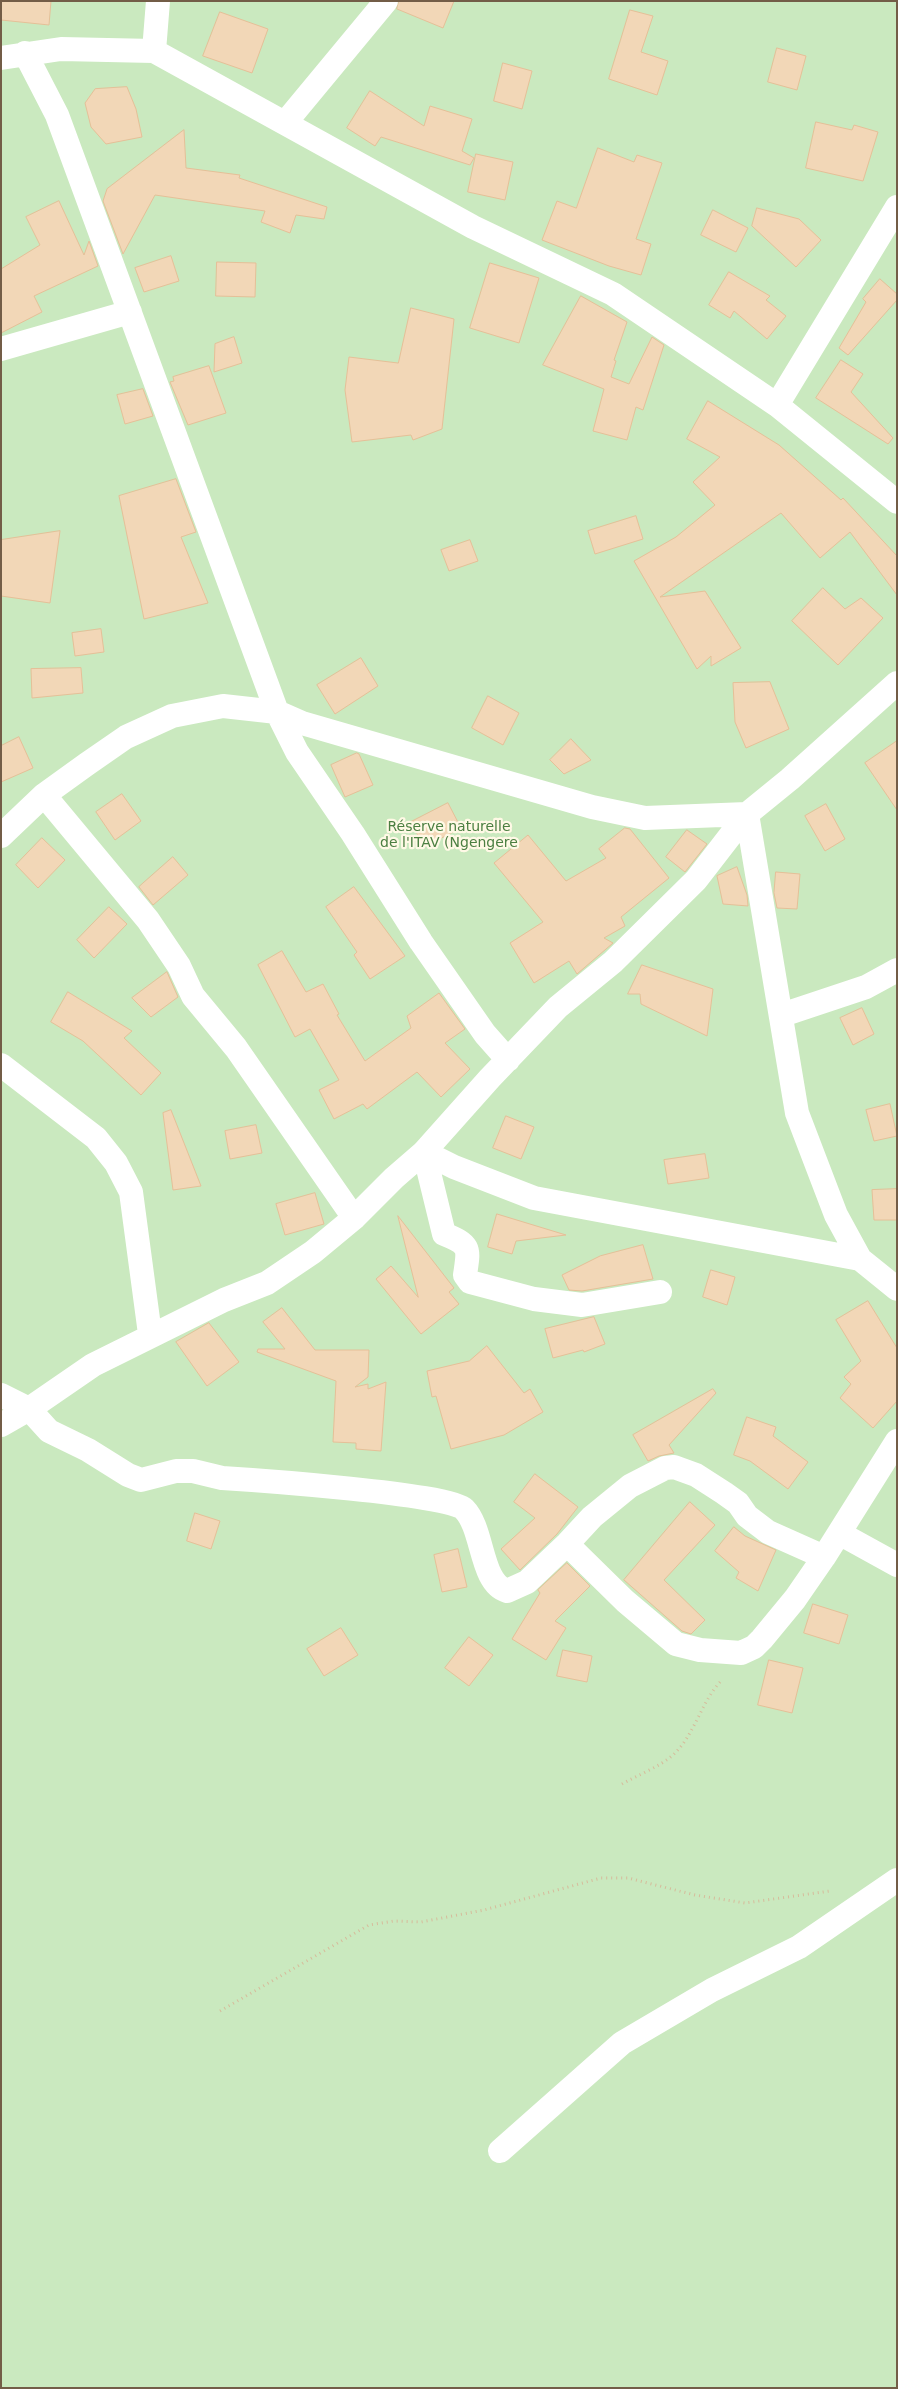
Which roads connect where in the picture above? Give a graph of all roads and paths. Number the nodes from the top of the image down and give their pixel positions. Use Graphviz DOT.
graph roads {
  1 [pos="158,1"];
  2 [pos="386,1"];
  3 [pos="154,51"];
  4 [pos="25,53"];
  5 [pos="1,58"];
  6 [pos="285,123"];
  7 [pos="897,207"];
  8 [pos="130,312"];
  9 [pos="1,349"];
  10 [pos="777,404"];
  11 [pos="897,502"];
  12 [pos="897,683"];
  13 [pos="277,712"];
  14 [pos="44,795"];
  15 [pos="747,814"];
  16 [pos="4,825"];
  17 [pos="897,970"];
  18 [pos="782,1015"];
  19 [pos="508,1060"];
  20 [pos="1,1065"];
  21 [pos="424,1152"];
  22 [pos="354,1218"];
  23 [pos="860,1259"];
  24 [pos="897,1289"];
  25 [pos="660,1292"];
  26 [pos="150,1334"];
  27 [pos="1,1394"];
  28 [pos="29,1409"];
  29 [pos="1,1425"];
  30 [pos="897,1441"];
  31 [pos="839,1534"];
  32 [pos="567,1544"];
  33 [pos="824,1557"];
  34 [pos="897,1565"];
  35 [pos="741,1652"];
  36 [pos="622,1784"];
  37 [pos="897,1880"];
  38 [pos="839,1890"];
  39 [pos="220,2011"];
  40 [pos="500,2151"];
  1 -- 3 [label="street"];
  2 -- 6 [label="street"];
  3 -- 4 [label="street"];
  3 -- 6 [label="street"];
  4 -- 5 [label="street"];
  4 -- 8 [label="street"];
  6 -- 10 [label="street"];
  7 -- 10 [label="street"];
  8 -- 9 [label="street"];
  8 -- 13 [label="street"];
  10 -- 11 [label="street"];
  12 -- 15 [label="street"];
  13 -- 14 [label="street"];
  13 -- 15 [label="street"];
  13 -- 19 [label="street"];
  14 -- 16 [label="street"];
  14 -- 22 [label="street"];
  15 -- 18 [label="street"];
  15 -- 19 [label="street"];
  17 -- 18 [label="street"];
  18 -- 23 [label="street"];
  19 -- 21 [label="street"];
  20 -- 26 [label="street"];
  21 -- 22 [label="street"];
  21 -- 23 [label="street"];
  21 -- 25 [label="street"];
  22 -- 26 [label="street"];
  23 -- 24 [label="street"];
  26 -- 28 [label="street"];
  27 -- 28 [label="street"];
  28 -- 29 [label="street"];
  28 -- 32 [label="street"];
  30 -- 31 [label="street"];
  31 -- 33 [label="street"];
  31 -- 34 [label="street"];
  32 -- 33 [label="street"];
  32 -- 35 [label="street"];
  33 -- 35 [label="street"];
  35 -- 36 [label="path"];
  37 -- 40 [label="street"];
  38 -- 39 [label="path"];
}
